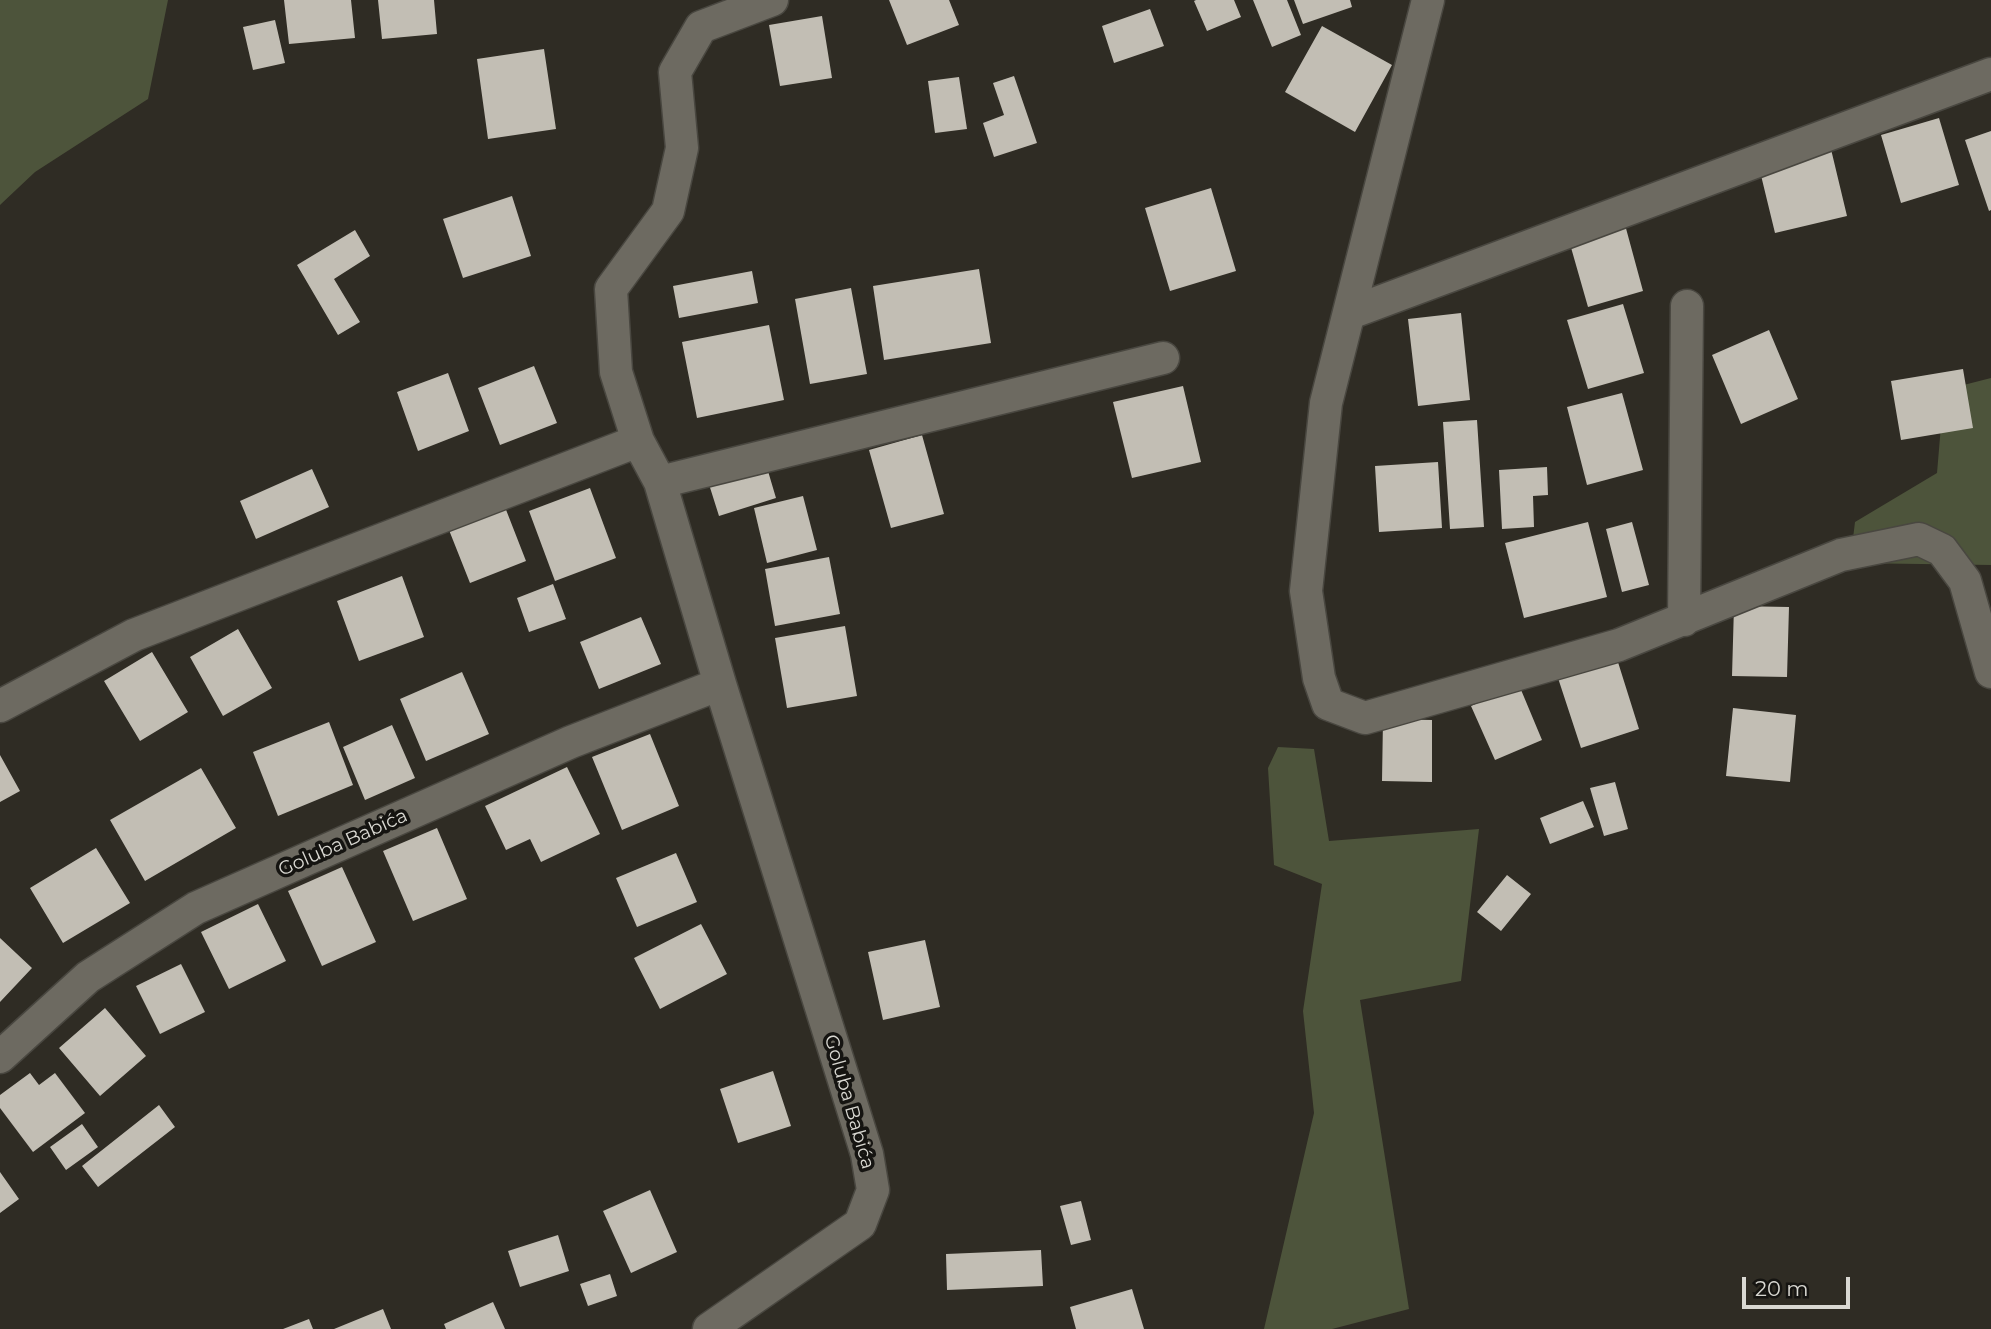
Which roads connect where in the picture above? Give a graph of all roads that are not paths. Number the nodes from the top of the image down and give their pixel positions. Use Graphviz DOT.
graph roads {
  1 [pos="772,0"];
  2 [pos="1428,0"];
  3 [pos="1991,74"];
  4 [pos="1687,306"];
  5 [pos="1350,313"];
  6 [pos="1163,358"];
  7 [pos="638,441"];
  8 [pos="660,482"];
  9 [pos="1684,620"];
  10 [pos="1991,672"];
  11 [pos="720,684"];
  12 [pos="0,706"];
  13 [pos="0,1057"];
  14 [pos="709,1329"];
  1 -- 7 [label="street, Goluba Babića"];
  2 -- 5 [label="street"];
  3 -- 5 [label="street"];
  4 -- 9 [label="street"];
  5 -- 9 [label="street"];
  6 -- 8 [label="street"];
  7 -- 8 [label="street, Goluba Babića"];
  7 -- 12 [label="street"];
  8 -- 11 [label="street, Goluba Babića"];
  9 -- 10 [label="street"];
  11 -- 13 [label="street, Goluba Babića"];
  11 -- 14 [label="street, Goluba Babića"];
}
